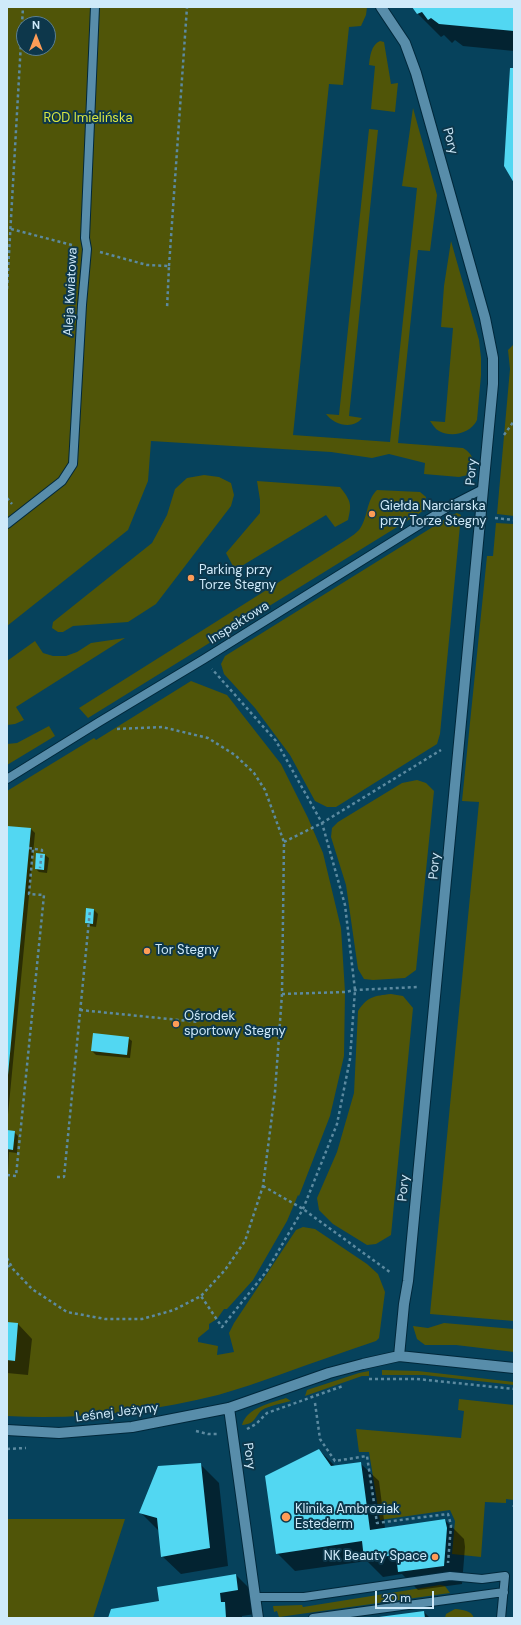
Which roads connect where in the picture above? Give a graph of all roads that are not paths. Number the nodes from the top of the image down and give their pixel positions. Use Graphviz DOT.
graph roads {
  1 [pos="95,7"];
  2 [pos="381,7"];
  3 [pos="483,489"];
  4 [pos="7,524"];
  5 [pos="7,779"];
  6 [pos="399,1356"];
  7 [pos="514,1368"];
  8 [pos="229,1408"];
  9 [pos="7,1430"];
  10 [pos="504,1592"];
  11 [pos="255,1597"];
  12 [pos="258,1618"];
  13 [pos="312,1618"];
  14 [pos="502,1618"];
  1 -- 4 [label="lane, Aleja Kwiatowa"];
  2 -- 3 [label="street, Pory"];
  3 -- 5 [label="lane, Inspektowa"];
  3 -- 6 [label="street, Pory"];
  6 -- 7 [label="street"];
  6 -- 8 [label="street"];
  8 -- 9 [label="street, Leśnej Jeżyny"];
  8 -- 11 [label="street, Pory"];
  10 -- 11 [label="lane"];
  10 -- 13 [label="lane"];
  10 -- 14 [label="lane"];
  11 -- 12 [label="street, Pory"];
}
